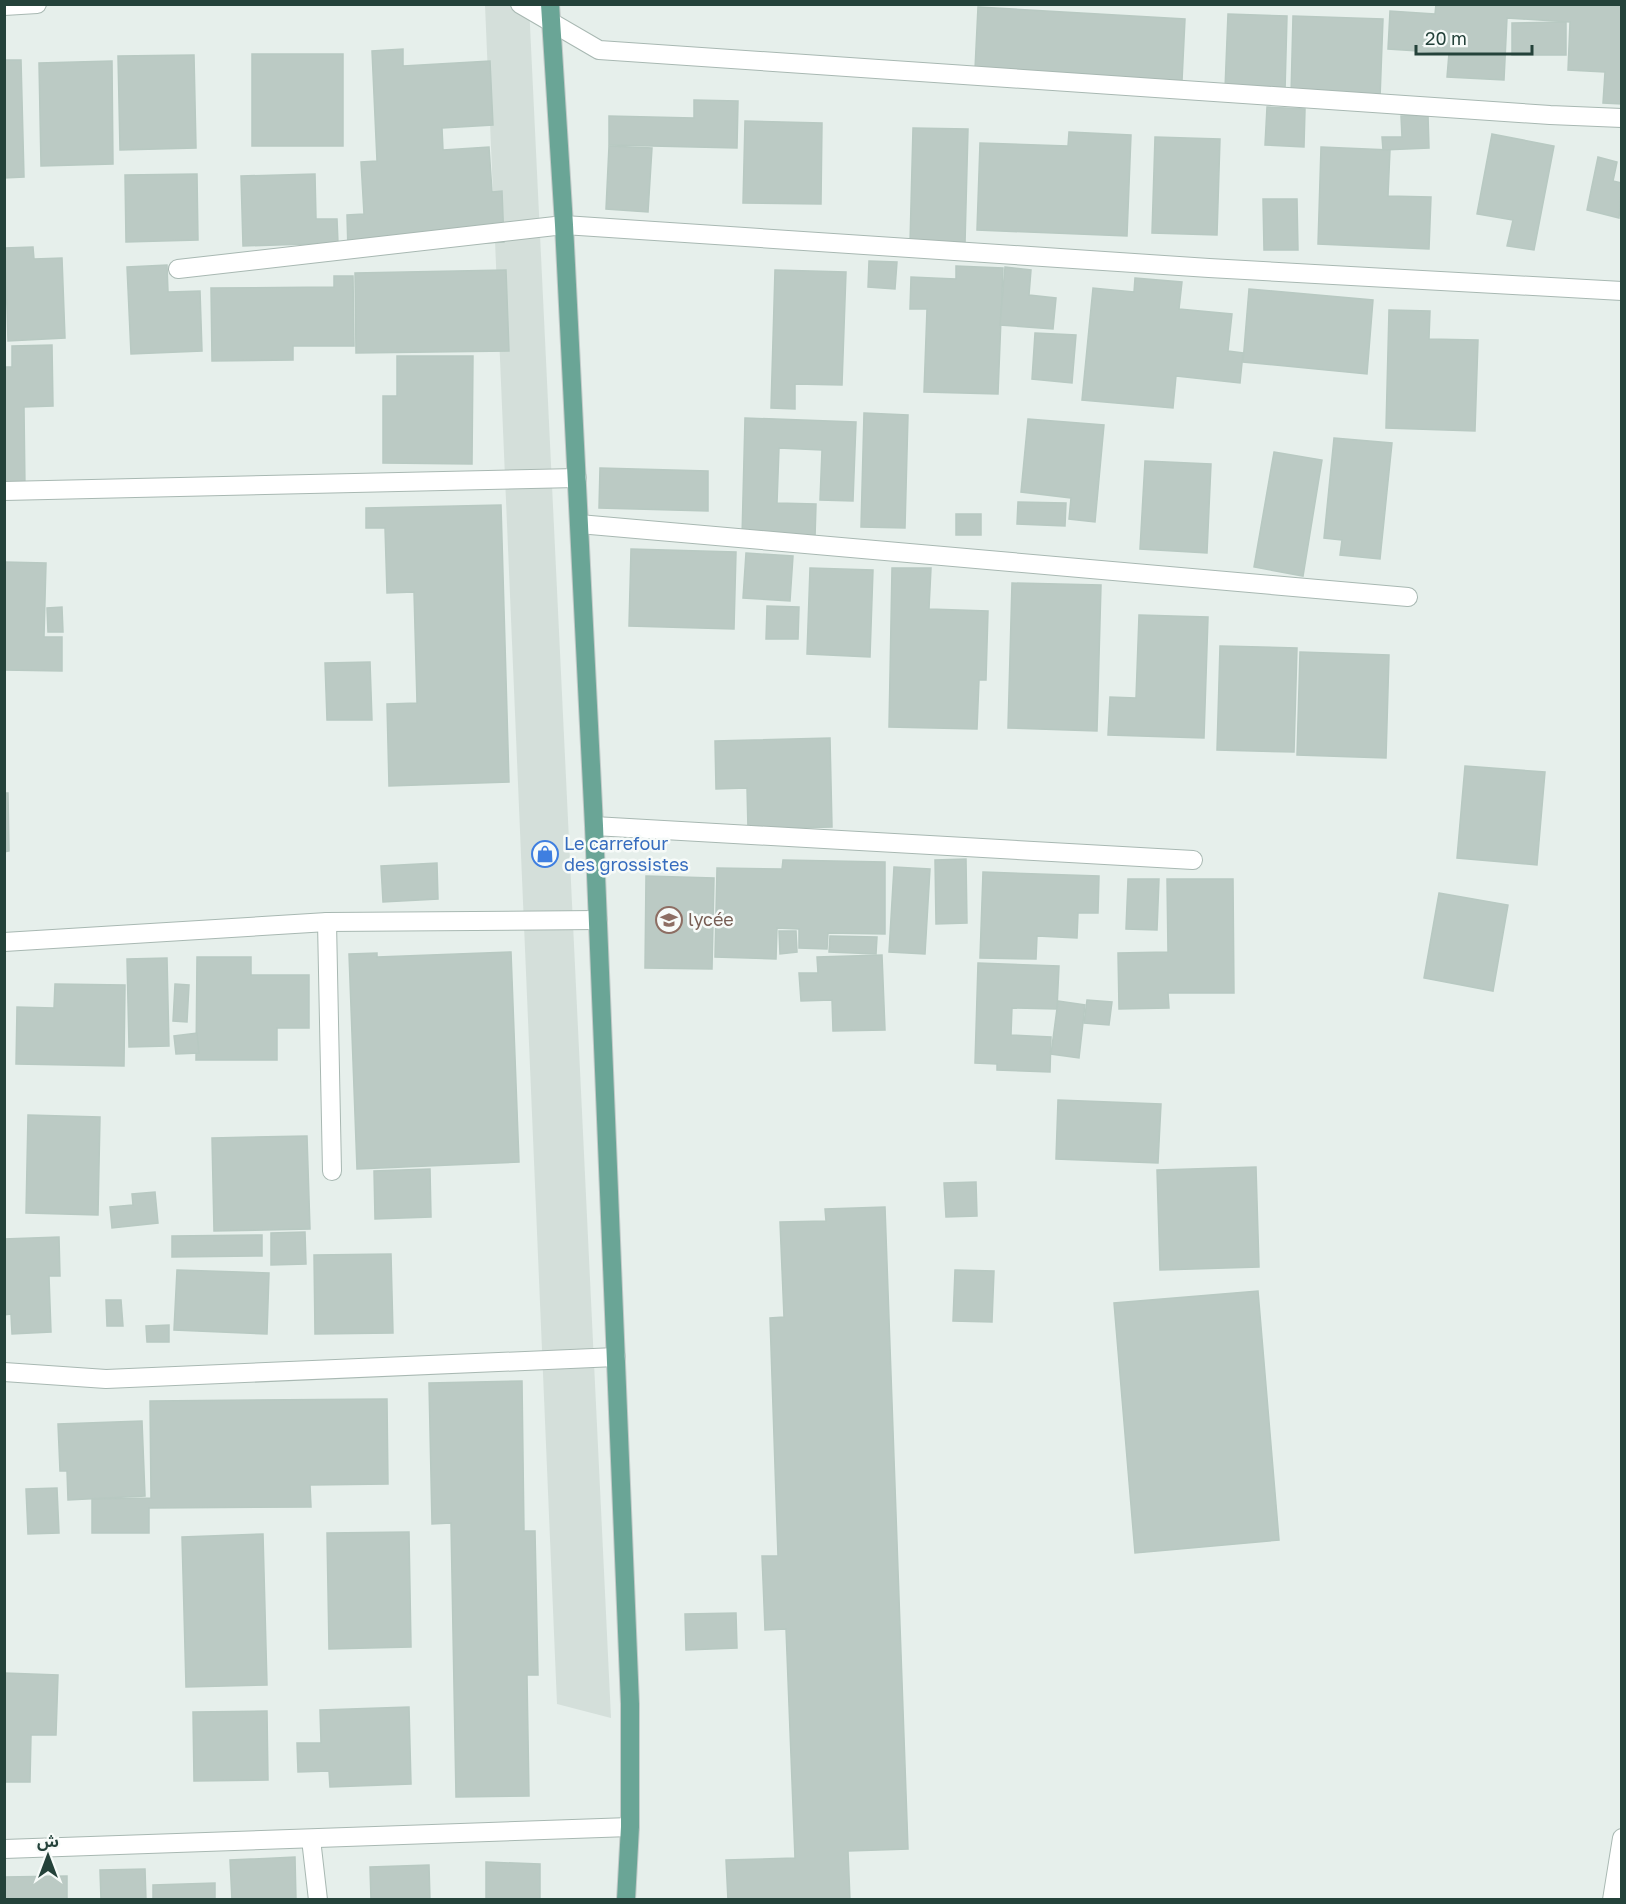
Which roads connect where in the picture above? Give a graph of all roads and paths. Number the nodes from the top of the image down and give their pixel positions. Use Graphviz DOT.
graph roads {
  1 [pos="37,4"];
  2 [pos="520,4"];
  3 [pos="4,6"];
  4 [pos="550,13"];
  5 [pos="1622,118"];
  6 [pos="564,225"];
  7 [pos="178,269"];
  8 [pos="1622,291"];
  9 [pos="577,478"];
  10 [pos="4,491"];
  11 [pos="579,524"];
  12 [pos="1408,597"];
  13 [pos="594,826"];
  14 [pos="1193,860"];
  15 [pos="598,920"];
  16 [pos="327,922"];
  17 [pos="4,942"];
  18 [pos="332,1171"];
  19 [pos="616,1356"];
  20 [pos="4,1372"];
  21 [pos="630,1827"];
  22 [pos="1622,1838"];
  23 [pos="311,1839"];
  24 [pos="4,1849"];
  25 [pos="318,1899"];
  26 [pos="626,1899"];
  27 [pos="1612,1899"];
  1 -- 3 [label="street"];
  2 -- 4 [label="street"];
  4 -- 5 [label="street"];
  4 -- 6 [label="main road"];
  6 -- 7 [label="street"];
  6 -- 8 [label="street"];
  6 -- 9 [label="main road"];
  9 -- 10 [label="street"];
  9 -- 11 [label="main road"];
  11 -- 12 [label="street"];
  11 -- 13 [label="main road"];
  13 -- 14 [label="street"];
  13 -- 15 [label="main road"];
  15 -- 16 [label="street"];
  15 -- 19 [label="main road"];
  16 -- 17 [label="street"];
  16 -- 18 [label="street"];
  19 -- 20 [label="street"];
  19 -- 21 [label="main road"];
  21 -- 23 [label="street"];
  21 -- 26 [label="main road"];
  22 -- 27 [label="street"];
  23 -- 24 [label="street"];
  23 -- 25 [label="street"];
}
